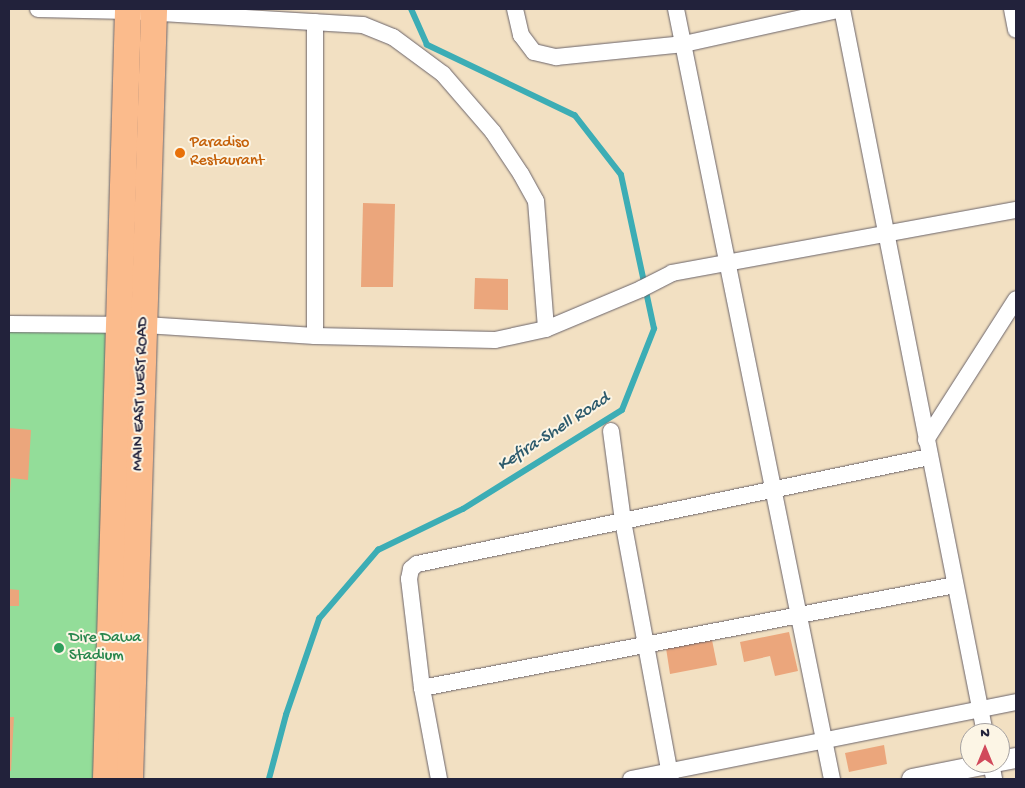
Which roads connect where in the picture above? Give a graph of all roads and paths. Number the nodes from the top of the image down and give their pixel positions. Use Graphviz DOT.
graph roads {
  1 [pos="38,9"];
  2 [pos="516,9"];
  3 [pos="676,9"];
  4 [pos="842,9"];
  5 [pos="1012,9"];
  6 [pos="128,10"];
  7 [pos="154,11"];
  8 [pos="315,22"];
  9 [pos="1016,30"];
  10 [pos="684,44"];
  11 [pos="1016,210"];
  12 [pos="885,234"];
  13 [pos="728,262"];
  14 [pos="1016,299"];
  15 [pos="9,324"];
  16 [pos="118,325"];
  17 [pos="144,325"];
  18 [pos="546,329"];
  19 [pos="314,336"];
  20 [pos="611,431"];
  21 [pos="926,440"];
  22 [pos="929,457"];
  23 [pos="774,489"];
  24 [pos="113,516"];
  25 [pos="138,518"];
  26 [pos="623,521"];
  27 [pos="955,585"];
  28 [pos="800,616"];
  29 [pos="647,645"];
  30 [pos="422,688"];
  31 [pos="1016,702"];
  32 [pos="980,709"];
  33 [pos="982,723"];
  34 [pos="825,741"];
  35 [pos="960,769"];
  36 [pos="670,775"];
  37 [pos="106,779"];
  38 [pos="130,779"];
  39 [pos="439,779"];
  40 [pos="631,779"];
  41 [pos="832,779"];
  42 [pos="912,779"];
  1 -- 6 [label="street"];
  2 -- 10 [label="street"];
  3 -- 10 [label="street"];
  4 -- 10 [label="street"];
  4 -- 12 [label="street"];
  5 -- 9 [label="street"];
  6 -- 7 [label="street"];
  6 -- 16 [label="main road, MAIN EAST WEST ROAD"];
  7 -- 8 [label="street"];
  7 -- 17 [label="main road, MAIN EAST WEST ROAD"];
  8 -- 18 [label="street"];
  8 -- 19 [label="street"];
  10 -- 13 [label="street"];
  11 -- 12 [label="street"];
  12 -- 13 [label="street"];
  12 -- 21 [label="street"];
  13 -- 18 [label="street"];
  13 -- 23 [label="street"];
  14 -- 21 [label="street"];
  15 -- 16 [label="street"];
  16 -- 17 [label="street"];
  16 -- 24 [label="main road, MAIN EAST WEST ROAD"];
  17 -- 19 [label="street"];
  17 -- 25 [label="main road, MAIN EAST WEST ROAD"];
  18 -- 19 [label="street"];
  20 -- 26 [label="street"];
  21 -- 22 [label="street"];
  22 -- 23 [label="street"];
  22 -- 27 [label="street"];
  23 -- 26 [label="street"];
  23 -- 28 [label="street"];
  24 -- 25 [label="main road"];
  24 -- 37 [label="main road, MAIN EAST WEST ROAD"];
  25 -- 38 [label="main road, MAIN EAST WEST ROAD"];
  26 -- 29 [label="street"];
  26 -- 30 [label="street"];
  27 -- 28 [label="street"];
  27 -- 32 [label="street"];
  28 -- 29 [label="street"];
  28 -- 34 [label="street"];
  29 -- 30 [label="street"];
  29 -- 36 [label="street"];
  30 -- 39 [label="street"];
  31 -- 32 [label="street"];
  32 -- 33 [label="street"];
  32 -- 34 [label="street"];
  34 -- 36 [label="street"];
  34 -- 41 [label="street"];
  35 -- 42 [label="street"];
  36 -- 40 [label="street"];
}
